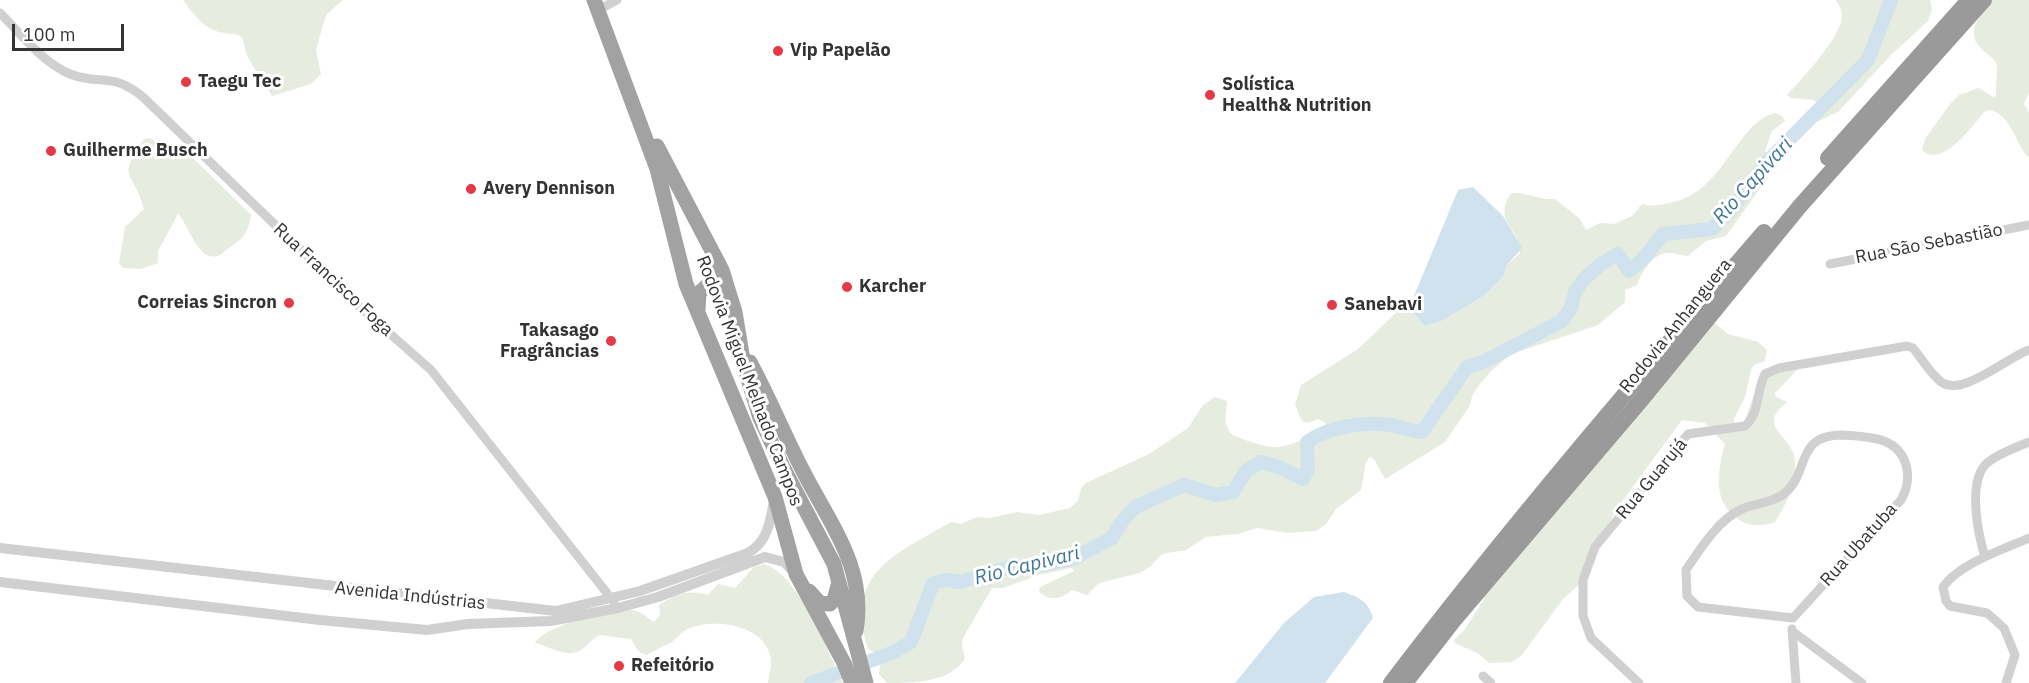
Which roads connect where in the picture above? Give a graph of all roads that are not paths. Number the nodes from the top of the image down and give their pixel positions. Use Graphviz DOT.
graph roads {
  1 [pos="617,0"];
  2 [pos="1969,0"];
  3 [pos="1984,0"];
  4 [pos="596,5"];
  5 [pos="0,13"];
  6 [pos="628,87"];
  7 [pos="2029,225"];
  8 [pos="1830,264"];
  9 [pos="698,311"];
  10 [pos="735,312"];
  11 [pos="738,342"];
  12 [pos="2029,350"];
  13 [pos="2029,442"];
  14 [pos="775,496"];
  15 [pos="2029,538"];
  16 [pos="0,548"];
  17 [pos="1985,557"];
  18 [pos="796,574"];
  19 [pos="839,581"];
  20 [pos="0,582"];
  21 [pos="615,603"];
  22 [pos="1793,618"];
  23 [pos="1792,631"];
  24 [pos="856,641"];
  25 [pos="1483,676"];
  26 [pos="852,683"];
  27 [pos="866,683"];
  28 [pos="1391,683"];
  29 [pos="1406,683"];
  30 [pos="1491,683"];
  31 [pos="1639,683"];
  32 [pos="1796,683"];
  33 [pos="1863,683"];
  34 [pos="2007,683"];
  1 -- 4 [label="street"];
  2 -- 28 [label="highway, Rodovia Anhanguera"];
  3 -- 29 [label="highway, Rodovia Anhanguera"];
  4 -- 6 [label="highway, Rodovia Miguel Melhado Campos"];
  5 -- 21 [label="street, Rua Francisco Foga"];
  6 -- 9 [label="highway, Rodovia Miguel Melhado Campos"];
  6 -- 10 [label="highway, Rodovia Miguel Melhado Campos"];
  7 -- 8 [label="street, Rua São Sebastião"];
  9 -- 10 [label="highway"];
  9 -- 14 [label="highway, Rodovia Miguel Melhado Campos"];
  10 -- 11 [label="highway, Rodovia Miguel Melhado Campos"];
  11 -- 19 [label="highway, Rodovia Miguel Melhado Campos"];
  11 -- 24 [label="highway"];
  12 -- 31 [label="street, Rua Guarujá"];
  13 -- 17 [label="street"];
  14 -- 18 [label="highway, Rodovia Miguel Melhado Campos"];
  14 -- 21 [label="street, Avenida Indústrias"];
  15 -- 17 [label="street"];
  16 -- 21 [label="street, Avenida Indústrias"];
  17 -- 34 [label="street"];
  18 -- 19 [label="highway"];
  18 -- 21 [label="street, Avenida Indústrias"];
  18 -- 26 [label="highway, Rodovia Miguel Melhado Campos"];
  19 -- 24 [label="highway, Rodovia Miguel Melhado Campos"];
  20 -- 21 [label="street, Avenida Indústrias"];
  22 -- 22 [label="street, Rua Ubatuba"];
  22 -- 23 [label="street"];
  23 -- 32 [label="street"];
  23 -- 33 [label="street"];
  24 -- 27 [label="highway, Rodovia Miguel Melhado Campos"];
  25 -- 30 [label="street"];
}
